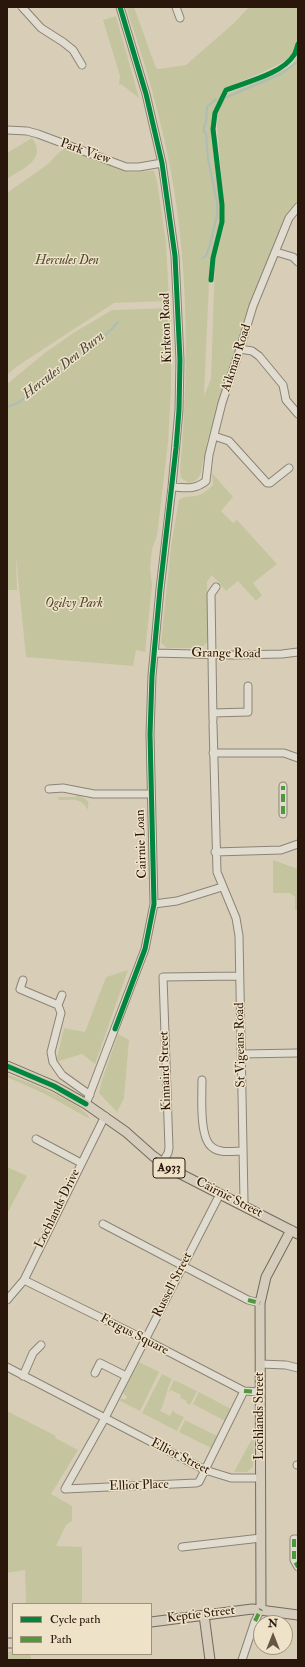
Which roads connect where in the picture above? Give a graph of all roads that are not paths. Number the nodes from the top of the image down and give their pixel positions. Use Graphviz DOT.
graph roads {
  1 [pos="22,7"];
  2 [pos="120,7"];
  3 [pos="176,7"];
  4 [pos="180,18"];
  5 [pos="82,64"];
  6 [pos="8,130"];
  7 [pos="162,163"];
  8 [pos="298,207"];
  9 [pos="276,252"];
  10 [pos="298,262"];
  11 [pos="240,349"];
  12 [pos="298,414"];
  13 [pos="214,436"];
  14 [pos="289,468"];
  15 [pos="172,487"];
  16 [pos="216,587"];
  17 [pos="298,652"];
  18 [pos="154,653"];
  19 [pos="212,654"];
  20 [pos="248,686"];
  21 [pos="213,719"];
  22 [pos="213,753"];
  23 [pos="298,758"];
  24 [pos="283,786"];
  25 [pos="49,789"];
  26 [pos="151,794"];
  27 [pos="283,814"];
  28 [pos="298,844"];
  29 [pos="215,852"];
  30 [pos="222,887"];
  31 [pos="154,904"];
  32 [pos="239,976"];
  33 [pos="23,980"];
  34 [pos="62,995"];
  35 [pos="58,1005"];
  36 [pos="298,1053"];
  37 [pos="242,1054"];
  38 [pos="7,1066"];
  39 [pos="202,1080"];
  40 [pos="90,1094"];
  41 [pos="86,1104"];
  42 [pos="104,1116"];
  43 [pos="36,1139"];
  44 [pos="243,1151"];
  45 [pos="81,1163"];
  46 [pos="162,1163"];
  47 [pos="220,1194"];
  48 [pos="243,1205"];
  49 [pos="103,1224"];
  50 [pos="294,1232"];
  51 [pos="183,1266"];
  52 [pos="24,1280"];
  53 [pos="7,1300"];
  54 [pos="260,1302"];
  55 [pos="145,1340"];
  56 [pos="41,1345"];
  57 [pos="260,1364"];
  58 [pos="7,1368"];
  59 [pos="298,1368"];
  60 [pos="95,1373"];
  61 [pos="23,1376"];
  62 [pos="126,1376"];
  63 [pos="244,1391"];
  64 [pos="260,1392"];
  65 [pos="105,1418"];
  66 [pos="205,1470"];
  67 [pos="260,1478"];
  68 [pos="261,1538"];
  69 [pos="296,1539"];
  70 [pos="182,1546"];
  71 [pos="298,1567"];
  72 [pos="261,1609"];
  73 [pos="204,1614"];
  74 [pos="298,1614"];
  75 [pos="152,1622"];
  76 [pos="210,1660"];
  77 [pos="242,1660"];
  1 -- 5 [label="street"];
  2 -- 7 [label="street, Kirkton Road"];
  3 -- 4 [label="street"];
  6 -- 7 [label="street, Park View"];
  7 -- 15 [label="street, Kirkton Road"];
  8 -- 9 [label="street, Aikman Road"];
  9 -- 10 [label="street"];
  9 -- 11 [label="street, Aikman Road"];
  11 -- 12 [label="street"];
  11 -- 13 [label="street, Aikman Road"];
  13 -- 14 [label="street"];
  13 -- 15 [label="street, Aikman Road"];
  15 -- 18 [label="street, Kirkton Road"];
  16 -- 19 [label="street"];
  17 -- 19 [label="street, Grange Road"];
  18 -- 19 [label="street, Grange Road"];
  18 -- 26 [label="street, Cairnie Loan"];
  19 -- 21 [label="street"];
  20 -- 21 [label="street"];
  21 -- 22 [label="street"];
  22 -- 23 [label="street"];
  22 -- 29 [label="street"];
  24 -- 27 [label="street"];
  25 -- 26 [label="street"];
  26 -- 31 [label="street, Cairnie Loan"];
  28 -- 29 [label="street"];
  29 -- 30 [label="street"];
  30 -- 31 [label="street"];
  30 -- 32 [label="street, St Vigeans Road"];
  31 -- 40 [label="street, Cairnie Loan"];
  32 -- 37 [label="street, St Vigeans Road"];
  32 -- 46 [label="street, Kinnaird Street"];
  33 -- 35 [label="street"];
  34 -- 35 [label="street"];
  35 -- 40 [label="street"];
  36 -- 37 [label="street"];
  37 -- 44 [label="street, St Vigeans Road"];
  38 -- 41 [label="main road, A933"];
  39 -- 44 [label="street"];
  40 -- 41 [label="street, Cairnie Loan"];
  41 -- 42 [label="main road, A933"];
  42 -- 45 [label="street, Lochlands Drive"];
  42 -- 46 [label="main road, Cairnie Street / A933"];
  43 -- 45 [label="street"];
  44 -- 48 [label="street, St Vigeans Road"];
  45 -- 52 [label="street, Lochlands Drive"];
  46 -- 47 [label="main road, Cairnie Street / A933"];
  47 -- 48 [label="main road, Cairnie Street / A933"];
  47 -- 51 [label="street, Russell Street"];
  48 -- 50 [label="main road, Cairnie Street / A933"];
  49 -- 51 [label="street"];
  50 -- 54 [label="main road, Lochlands Street"];
  51 -- 54 [label="street"];
  51 -- 55 [label="street, Russell Street"];
  52 -- 53 [label="street, Lochlands Drive"];
  52 -- 55 [label="street, Fergus Square"];
  54 -- 57 [label="main road, Lochlands Street"];
  55 -- 62 [label="street, Russell Street"];
  55 -- 63 [label="street, Fergus Square"];
  56 -- 61 [label="street"];
  57 -- 59 [label="street"];
  57 -- 64 [label="main road, Lochlands Street"];
  58 -- 61 [label="street, Elliot Street"];
  60 -- 62 [label="street"];
  61 -- 65 [label="street, Elliot Street"];
  62 -- 65 [label="street, Russell Street"];
  63 -- 64 [label="street"];
  63 -- 66 [label="street"];
  64 -- 67 [label="main road, Lochlands Street"];
  65 -- 66 [label="street, Elliot Street"];
  65 -- 66 [label="street, Elliot Place"];
  66 -- 67 [label="street, Elliot Street"];
  67 -- 68 [label="main road, Lochlands Street"];
  68 -- 70 [label="street"];
  68 -- 72 [label="main road, Lochlands Street"];
  69 -- 71 [label="street"];
  72 -- 73 [label="main road, Keptie Street"];
  72 -- 74 [label="main road, Keptie Street"];
  72 -- 77 [label="street"];
  73 -- 75 [label="main road, Keptie Street"];
  73 -- 76 [label="main road"];
}
